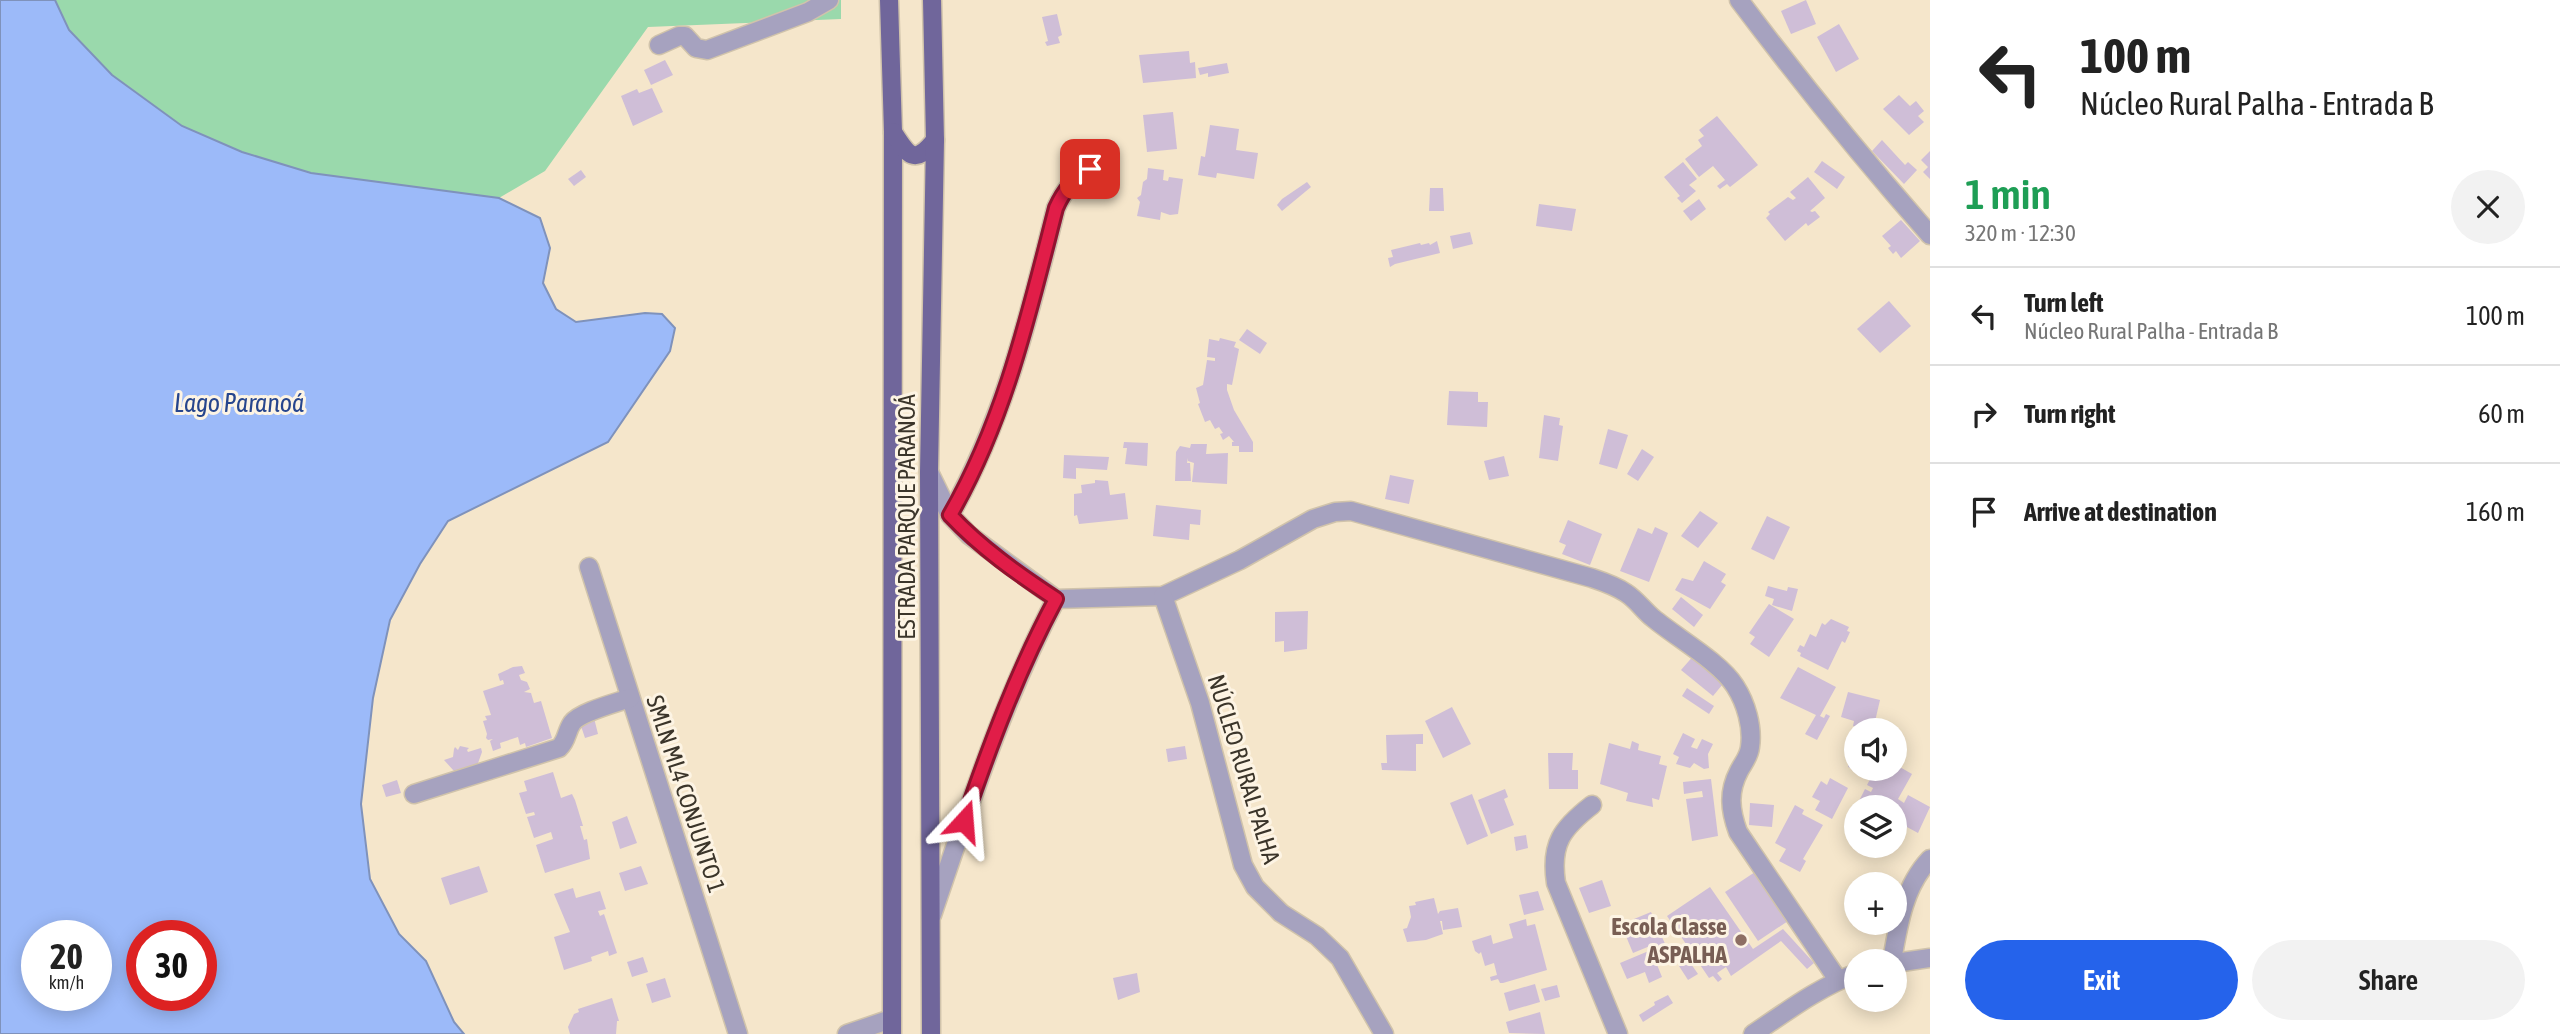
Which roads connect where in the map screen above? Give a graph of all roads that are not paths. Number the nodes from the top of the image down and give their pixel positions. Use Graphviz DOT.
graph roads {
  1 [pos="828,0"];
  2 [pos="889,0"];
  3 [pos="932,0"];
  4 [pos="1739,0"];
  5 [pos="659,45"];
  6 [pos="893,132"];
  7 [pos="935,140"];
  8 [pos="1090,169"];
  9 [pos="1930,235"];
  10 [pos="929,472"];
  11 [pos="950,515"];
  12 [pos="589,567"];
  13 [pos="1163,596"];
  14 [pos="1056,599"];
  15 [pos="630,698"];
  16 [pos="414,794"];
  17 [pos="1592,805"];
  18 [pos="1930,859"];
  19 [pos="932,917"];
  20 [pos="1896,949"];
  21 [pos="1930,958"];
  22 [pos="1907,961"];
  23 [pos="1844,978"];
  24 [pos="1838,980"];
  25 [pos="892,1027"];
  26 [pos="738,1034"];
  27 [pos="847,1034"];
  28 [pos="931,1034"];
  29 [pos="1384,1034"];
  30 [pos="1618,1034"];
  31 [pos="1753,1034"];
  1 -- 5 [label="street"];
  2 -- 6 [label="main road, ESTRADA PARQUE PARANOÁ"];
  3 -- 7 [label="main road, ESTRADA PARQUE PARANOÁ"];
  4 -- 9 [label="street"];
  6 -- 7 [label="main road"];
  6 -- 25 [label="main road, ESTRADA PARQUE PARANOÁ"];
  7 -- 10 [label="main road, ESTRADA PARQUE PARANOÁ"];
  8 -- 11 [label="street"];
  10 -- 11 [label="street"];
  10 -- 19 [label="main road, ESTRADA PARQUE PARANOÁ"];
  11 -- 14 [label="street"];
  12 -- 15 [label="street, SMLN ML4 CONJUNTO 1"];
  13 -- 14 [label="street"];
  13 -- 24 [label="street"];
  13 -- 29 [label="street, NÚCLEO RURAL PALHA"];
  14 -- 19 [label="street"];
  15 -- 16 [label="street"];
  15 -- 26 [label="street, SMLN ML4 CONJUNTO 1"];
  17 -- 30 [label="street"];
  18 -- 20 [label="street"];
  19 -- 28 [label="main road, ESTRADA PARQUE PARANOÁ"];
  21 -- 22 [label="street"];
  23 -- 24 [label="street"];
  24 -- 31 [label="street"];
  25 -- 27 [label="street"];
}
